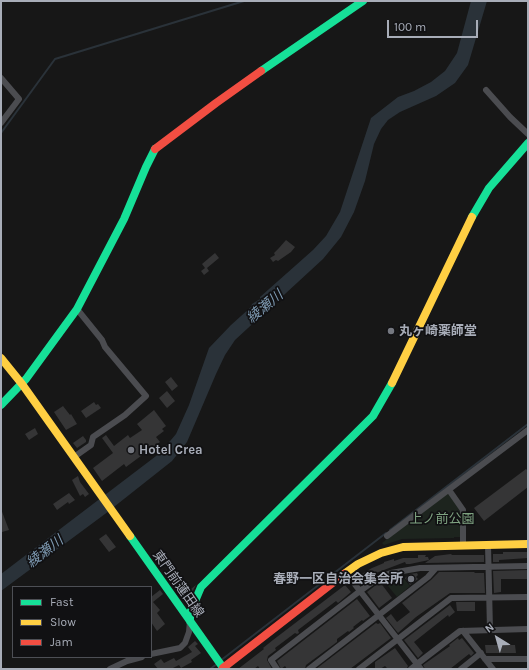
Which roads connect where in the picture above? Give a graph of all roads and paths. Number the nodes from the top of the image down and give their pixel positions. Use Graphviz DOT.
graph roads {
  1 [pos="363,1"];
  2 [pos="1,78"];
  3 [pos="486,90"];
  4 [pos="1,123"];
  5 [pos="528,134"];
  6 [pos="528,143"];
  7 [pos="77,309"];
  8 [pos="1,358"];
  9 [pos="22,384"];
  10 [pos="1,405"];
  11 [pos="528,430"];
  12 [pos="74,457"];
  13 [pos="449,490"];
  14 [pos="387,536"];
  15 [pos="528,544"];
  16 [pos="463,545"];
  17 [pos="488,545"];
  18 [pos="488,566"];
  19 [pos="528,566"];
  20 [pos="436,568"];
  21 [pos="346,573"];
  22 [pos="360,591"];
  23 [pos="489,597"];
  24 [pos="528,597"];
  25 [pos="379,616"];
  26 [pos="190,621"];
  27 [pos="528,629"];
  28 [pos="463,630"];
  29 [pos="490,630"];
  30 [pos="398,639"];
  31 [pos="152,654"];
  32 [pos="481,654"];
  33 [pos="138,658"];
  34 [pos="485,659"];
  35 [pos="528,659"];
  36 [pos="419,666"];
  37 [pos="110,669"];
  38 [pos="224,669"];
  39 [pos="277,669"];
  40 [pos="309,669"];
  41 [pos="359,669"];
  42 [pos="411,669"];
  43 [pos="461,669"];
  44 [pos="493,669"];
  1 -- 7 [label="street"];
  2 -- 4 [label="street"];
  3 -- 5 [label="street"];
  6 -- 26 [label="street"];
  7 -- 9 [label="street"];
  7 -- 12 [label="street"];
  8 -- 9 [label="street"];
  9 -- 10 [label="street"];
  9 -- 12 [label="street"];
  11 -- 13 [label="street"];
  12 -- 26 [label="street, 東門前蓮田線"];
  13 -- 14 [label="street"];
  13 -- 16 [label="street"];
  15 -- 17 [label="street"];
  16 -- 17 [label="street"];
  16 -- 21 [label="street"];
  17 -- 18 [label="street"];
  18 -- 19 [label="street"];
  18 -- 20 [label="street"];
  18 -- 23 [label="street"];
  20 -- 22 [label="street"];
  20 -- 25 [label="street"];
  21 -- 22 [label="street"];
  21 -- 38 [label="street"];
  22 -- 25 [label="street"];
  22 -- 39 [label="street"];
  23 -- 24 [label="street"];
  23 -- 29 [label="street"];
  23 -- 30 [label="street"];
  25 -- 30 [label="street"];
  25 -- 40 [label="street"];
  26 -- 31 [label="street"];
  26 -- 38 [label="street, 東門前蓮田線"];
  27 -- 29 [label="street"];
  28 -- 29 [label="street"];
  28 -- 32 [label="street"];
  28 -- 36 [label="street"];
  30 -- 36 [label="street"];
  30 -- 41 [label="street"];
  32 -- 34 [label="street"];
  32 -- 43 [label="street"];
  33 -- 37 [label="street"];
  34 -- 35 [label="street"];
  34 -- 44 [label="street"];
  36 -- 42 [label="street"];
}
